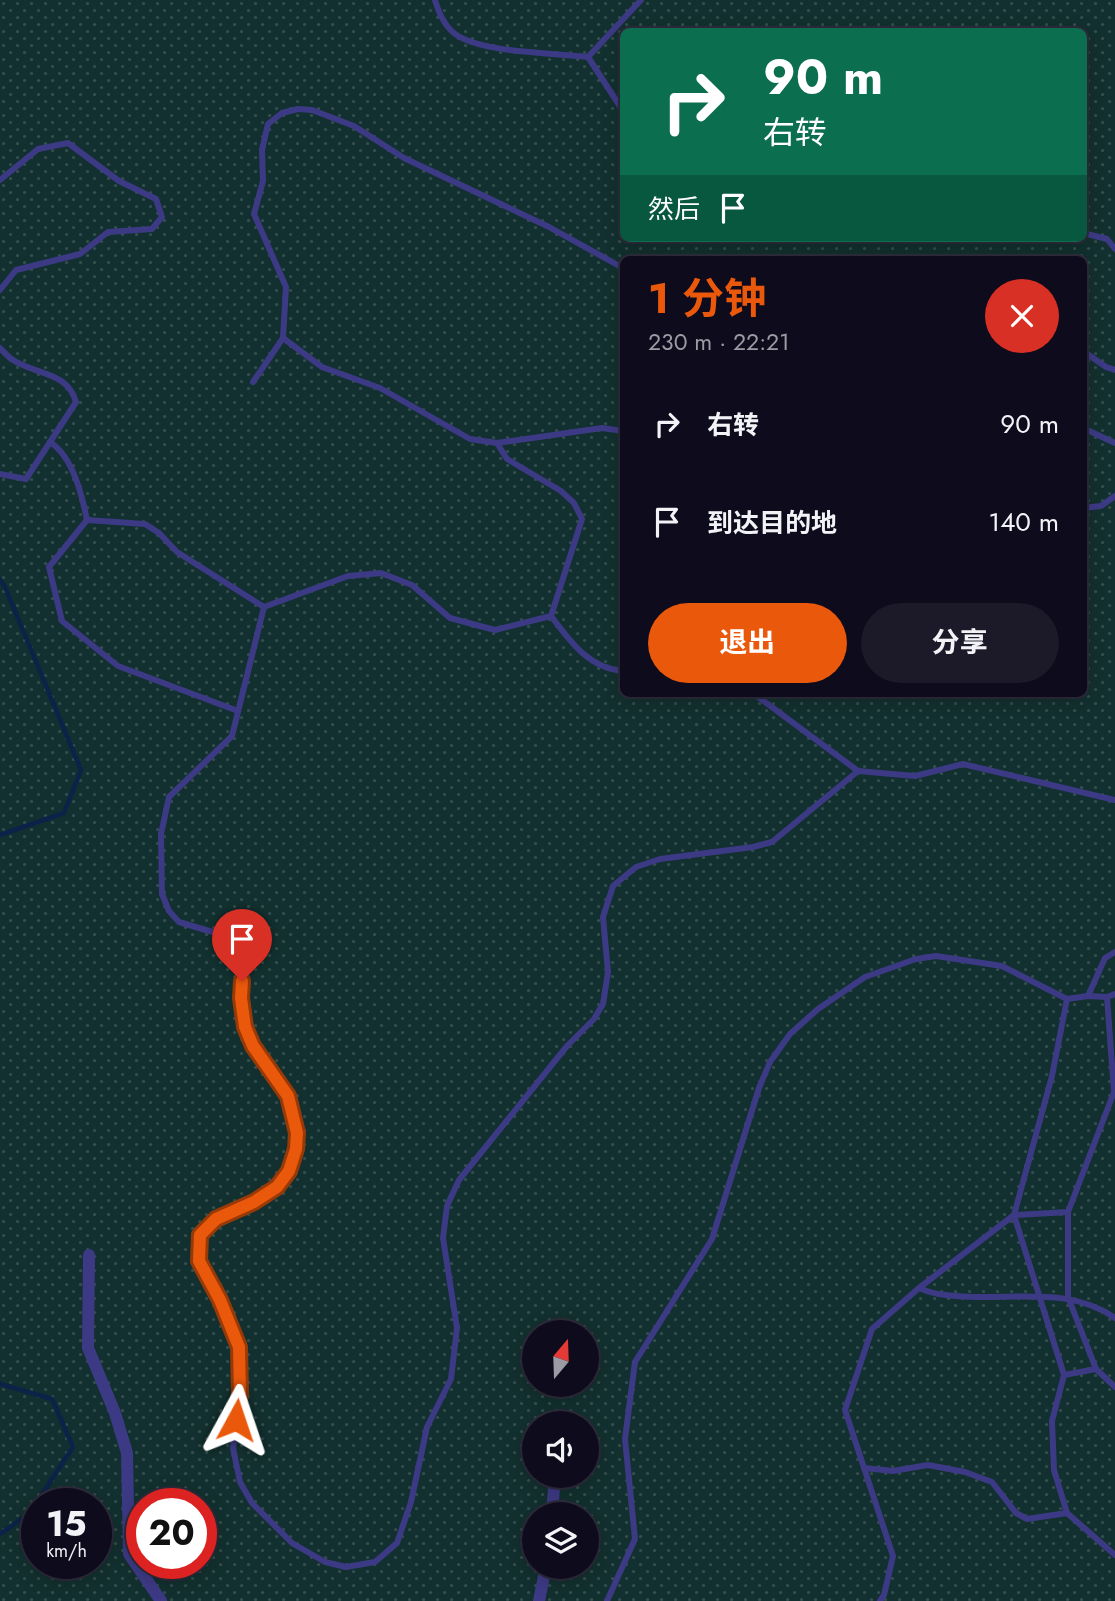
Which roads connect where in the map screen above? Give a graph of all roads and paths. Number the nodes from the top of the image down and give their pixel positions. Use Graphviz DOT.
graph roads {
  1 [pos="435,0"];
  2 [pos="641,0"];
  3 [pos="588,57"];
  4 [pos="620,106"];
  5 [pos="0,180"];
  6 [pos="1115,232"];
  7 [pos="1087,234"];
  8 [pos="1107,239"];
  9 [pos="1115,249"];
  10 [pos="620,266"];
  11 [pos="0,290"];
  12 [pos="283,338"];
  13 [pos="0,348"];
  14 [pos="1087,354"];
  15 [pos="1115,370"];
  16 [pos="253,382"];
  17 [pos="1087,430"];
  18 [pos="620,431"];
  19 [pos="50,442"];
  20 [pos="497,443"];
  21 [pos="1115,443"];
  22 [pos="0,474"];
  23 [pos="1115,496"];
  24 [pos="1087,508"];
  25 [pos="88,520"];
  26 [pos="264,607"];
  27 [pos="551,616"];
  28 [pos="620,671"];
  29 [pos="758,697"];
  30 [pos="238,711"];
  31 [pos="858,771"];
  32 [pos="1115,800"];
  33 [pos="1115,952"];
  34 [pos="1115,994"];
  35 [pos="1088,996"];
  36 [pos="1107,997"];
  37 [pos="1067,999"];
  38 [pos="1068,1212"];
  39 [pos="1014,1215"];
  40 [pos="89,1255"];
  41 [pos="919,1288"];
  42 [pos="1068,1297"];
  43 [pos="1040,1298"];
  44 [pos="1115,1318"];
  45 [pos="1096,1369"];
  46 [pos="1064,1375"];
  47 [pos="1115,1387"];
  48 [pos="864,1468"];
  49 [pos="1067,1513"];
  50 [pos="1115,1555"];
  51 [pos="543,1579"];
  52 [pos="161,1601"];
  53 [pos="538,1601"];
  54 [pos="607,1601"];
  55 [pos="880,1601"];
  1 -- 3 [label="lane"];
  2 -- 3 [label="lane"];
  3 -- 4 [label="lane"];
  5 -- 11 [label="lane"];
  6 -- 8 [label="lane"];
  7 -- 8 [label="lane"];
  8 -- 9 [label="lane"];
  10 -- 12 [label="lane"];
  12 -- 16 [label="lane"];
  12 -- 20 [label="lane"];
  13 -- 19 [label="lane"];
  14 -- 15 [label="lane"];
  17 -- 21 [label="lane"];
  18 -- 20 [label="lane"];
  19 -- 22 [label="lane"];
  19 -- 25 [label="lane"];
  20 -- 27 [label="lane"];
  23 -- 24 [label="lane"];
  25 -- 26 [label="lane"];
  25 -- 30 [label="lane"];
  26 -- 27 [label="lane"];
  26 -- 30 [label="lane"];
  27 -- 28 [label="lane"];
  29 -- 31 [label="lane"];
  30 -- 31 [label="lane"];
  31 -- 32 [label="lane"];
  33 -- 35 [label="lane"];
  34 -- 36 [label="lane"];
  35 -- 36 [label="lane"];
  35 -- 37 [label="lane"];
  36 -- 38 [label="lane"];
  37 -- 39 [label="lane"];
  37 -- 54 [label="lane"];
  38 -- 39 [label="lane"];
  38 -- 42 [label="lane"];
  39 -- 41 [label="lane"];
  39 -- 43 [label="lane"];
  40 -- 52 [label="street"];
  41 -- 43 [label="lane"];
  41 -- 48 [label="lane"];
  42 -- 43 [label="lane"];
  42 -- 44 [label="lane"];
  42 -- 45 [label="lane"];
  43 -- 46 [label="lane"];
  45 -- 46 [label="lane"];
  45 -- 47 [label="lane"];
  46 -- 49 [label="lane"];
  48 -- 49 [label="lane"];
  48 -- 55 [label="lane"];
  49 -- 50 [label="lane"];
  51 -- 53 [label="street"];
}
